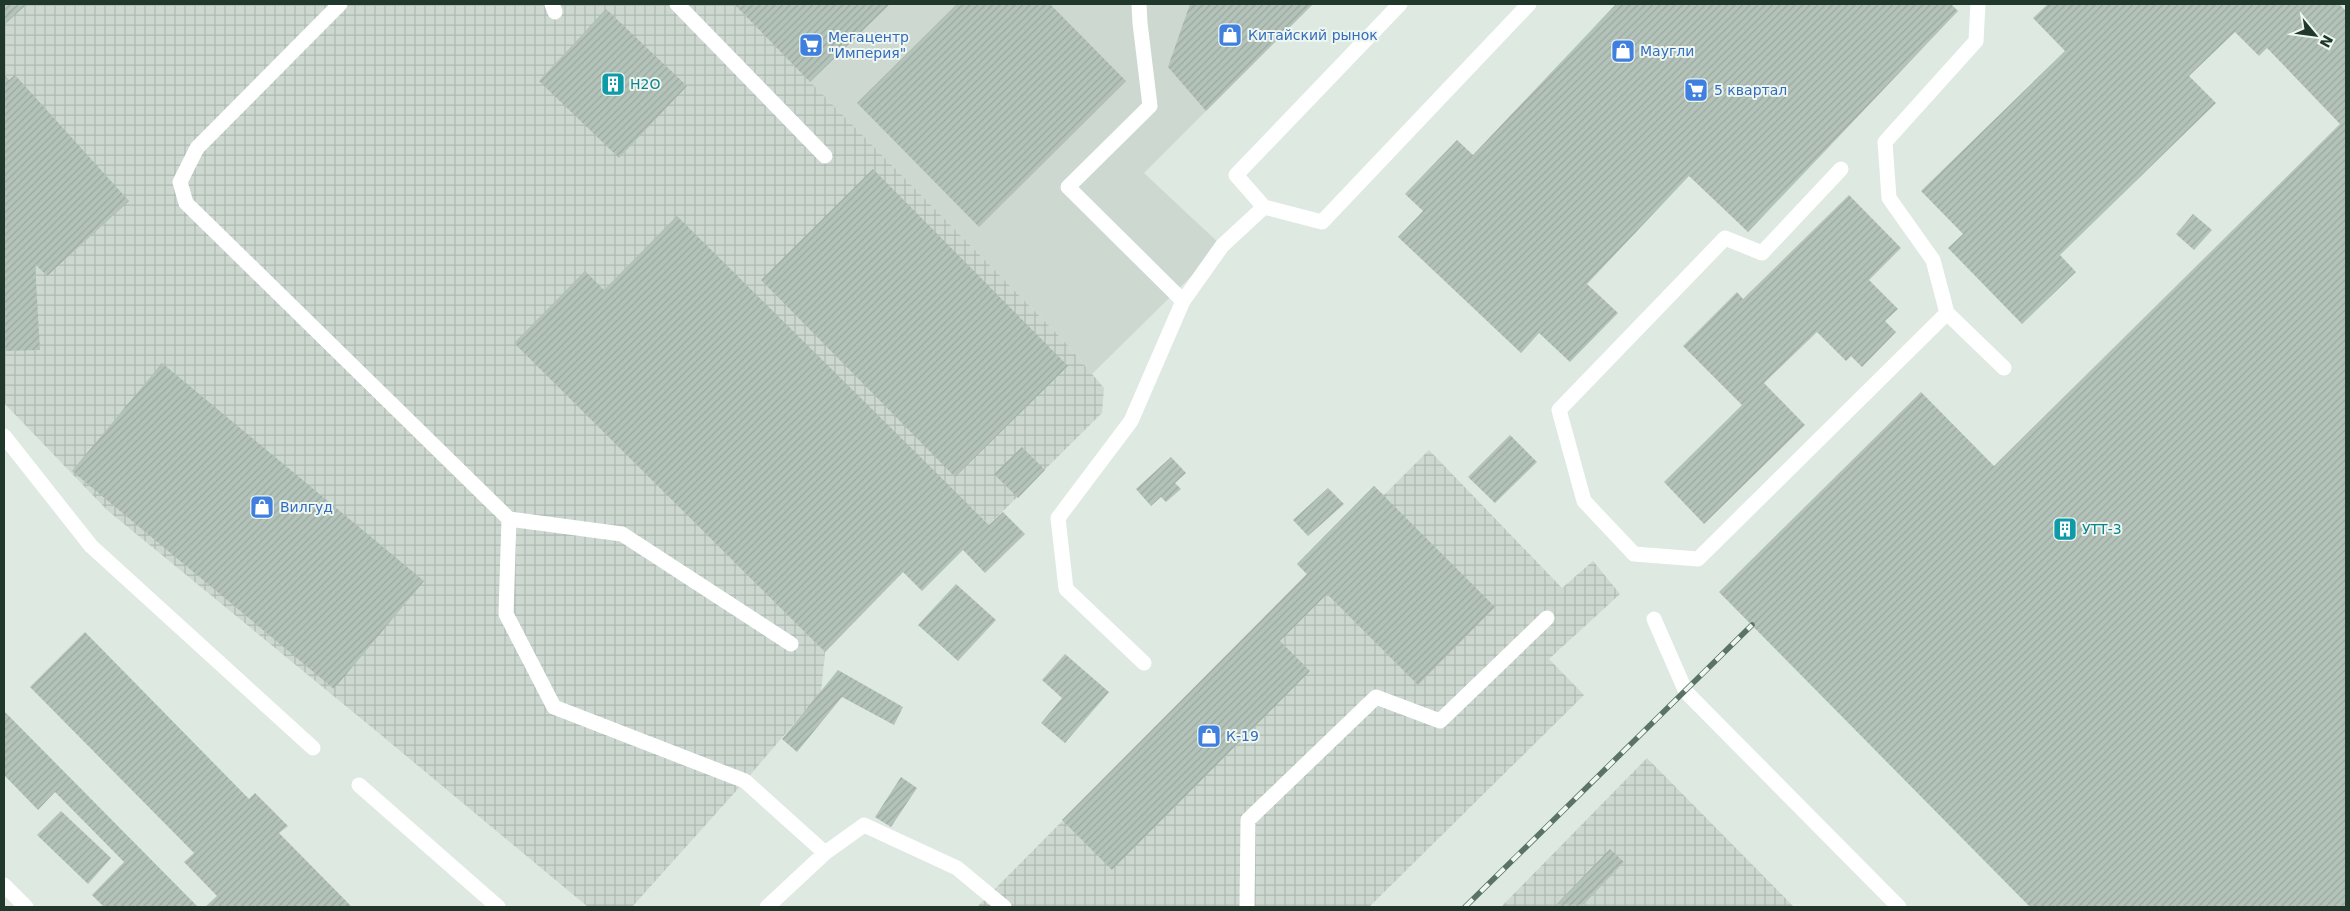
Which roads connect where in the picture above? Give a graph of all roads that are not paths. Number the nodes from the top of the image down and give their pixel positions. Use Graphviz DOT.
graph roads {
  1 [pos="677,4"];
  2 [pos="1139,4"];
  3 [pos="1400,4"];
  4 [pos="1529,4"];
  5 [pos="1978,4"];
  6 [pos="334,6"];
  7 [pos="825,156"];
  8 [pos="1841,169"];
  9 [pos="1264,206"];
  10 [pos="1183,301"];
  11 [pos="1947,313"];
  12 [pos="2004,368"];
  13 [pos="4,436"];
  14 [pos="509,519"];
  15 [pos="1547,618"];
  16 [pos="1654,619"];
  17 [pos="791,644"];
  18 [pos="1144,663"];
  19 [pos="313,748"];
  20 [pos="358,785"];
  21 [pos="825,853"];
  22 [pos="6,891"];
  23 [pos="26,907"];
  24 [pos="498,907"];
  25 [pos="767,907"];
  26 [pos="1004,907"];
  27 [pos="1247,907"];
  28 [pos="1899,907"];
  1 -- 7 [label="lane"];
  2 -- 10 [label="lane"];
  3 -- 9 [label="lane"];
  4 -- 9 [label="lane"];
  5 -- 11 [label="lane"];
  6 -- 14 [label="lane"];
  8 -- 11 [label="lane"];
  9 -- 10 [label="lane"];
  10 -- 18 [label="lane"];
  11 -- 12 [label="lane"];
  13 -- 19 [label="lane"];
  14 -- 17 [label="lane"];
  14 -- 21 [label="lane"];
  15 -- 27 [label="lane"];
  16 -- 28 [label="lane"];
  20 -- 24 [label="lane"];
  21 -- 25 [label="lane"];
  21 -- 26 [label="lane"];
  22 -- 23 [label="lane"];
}
